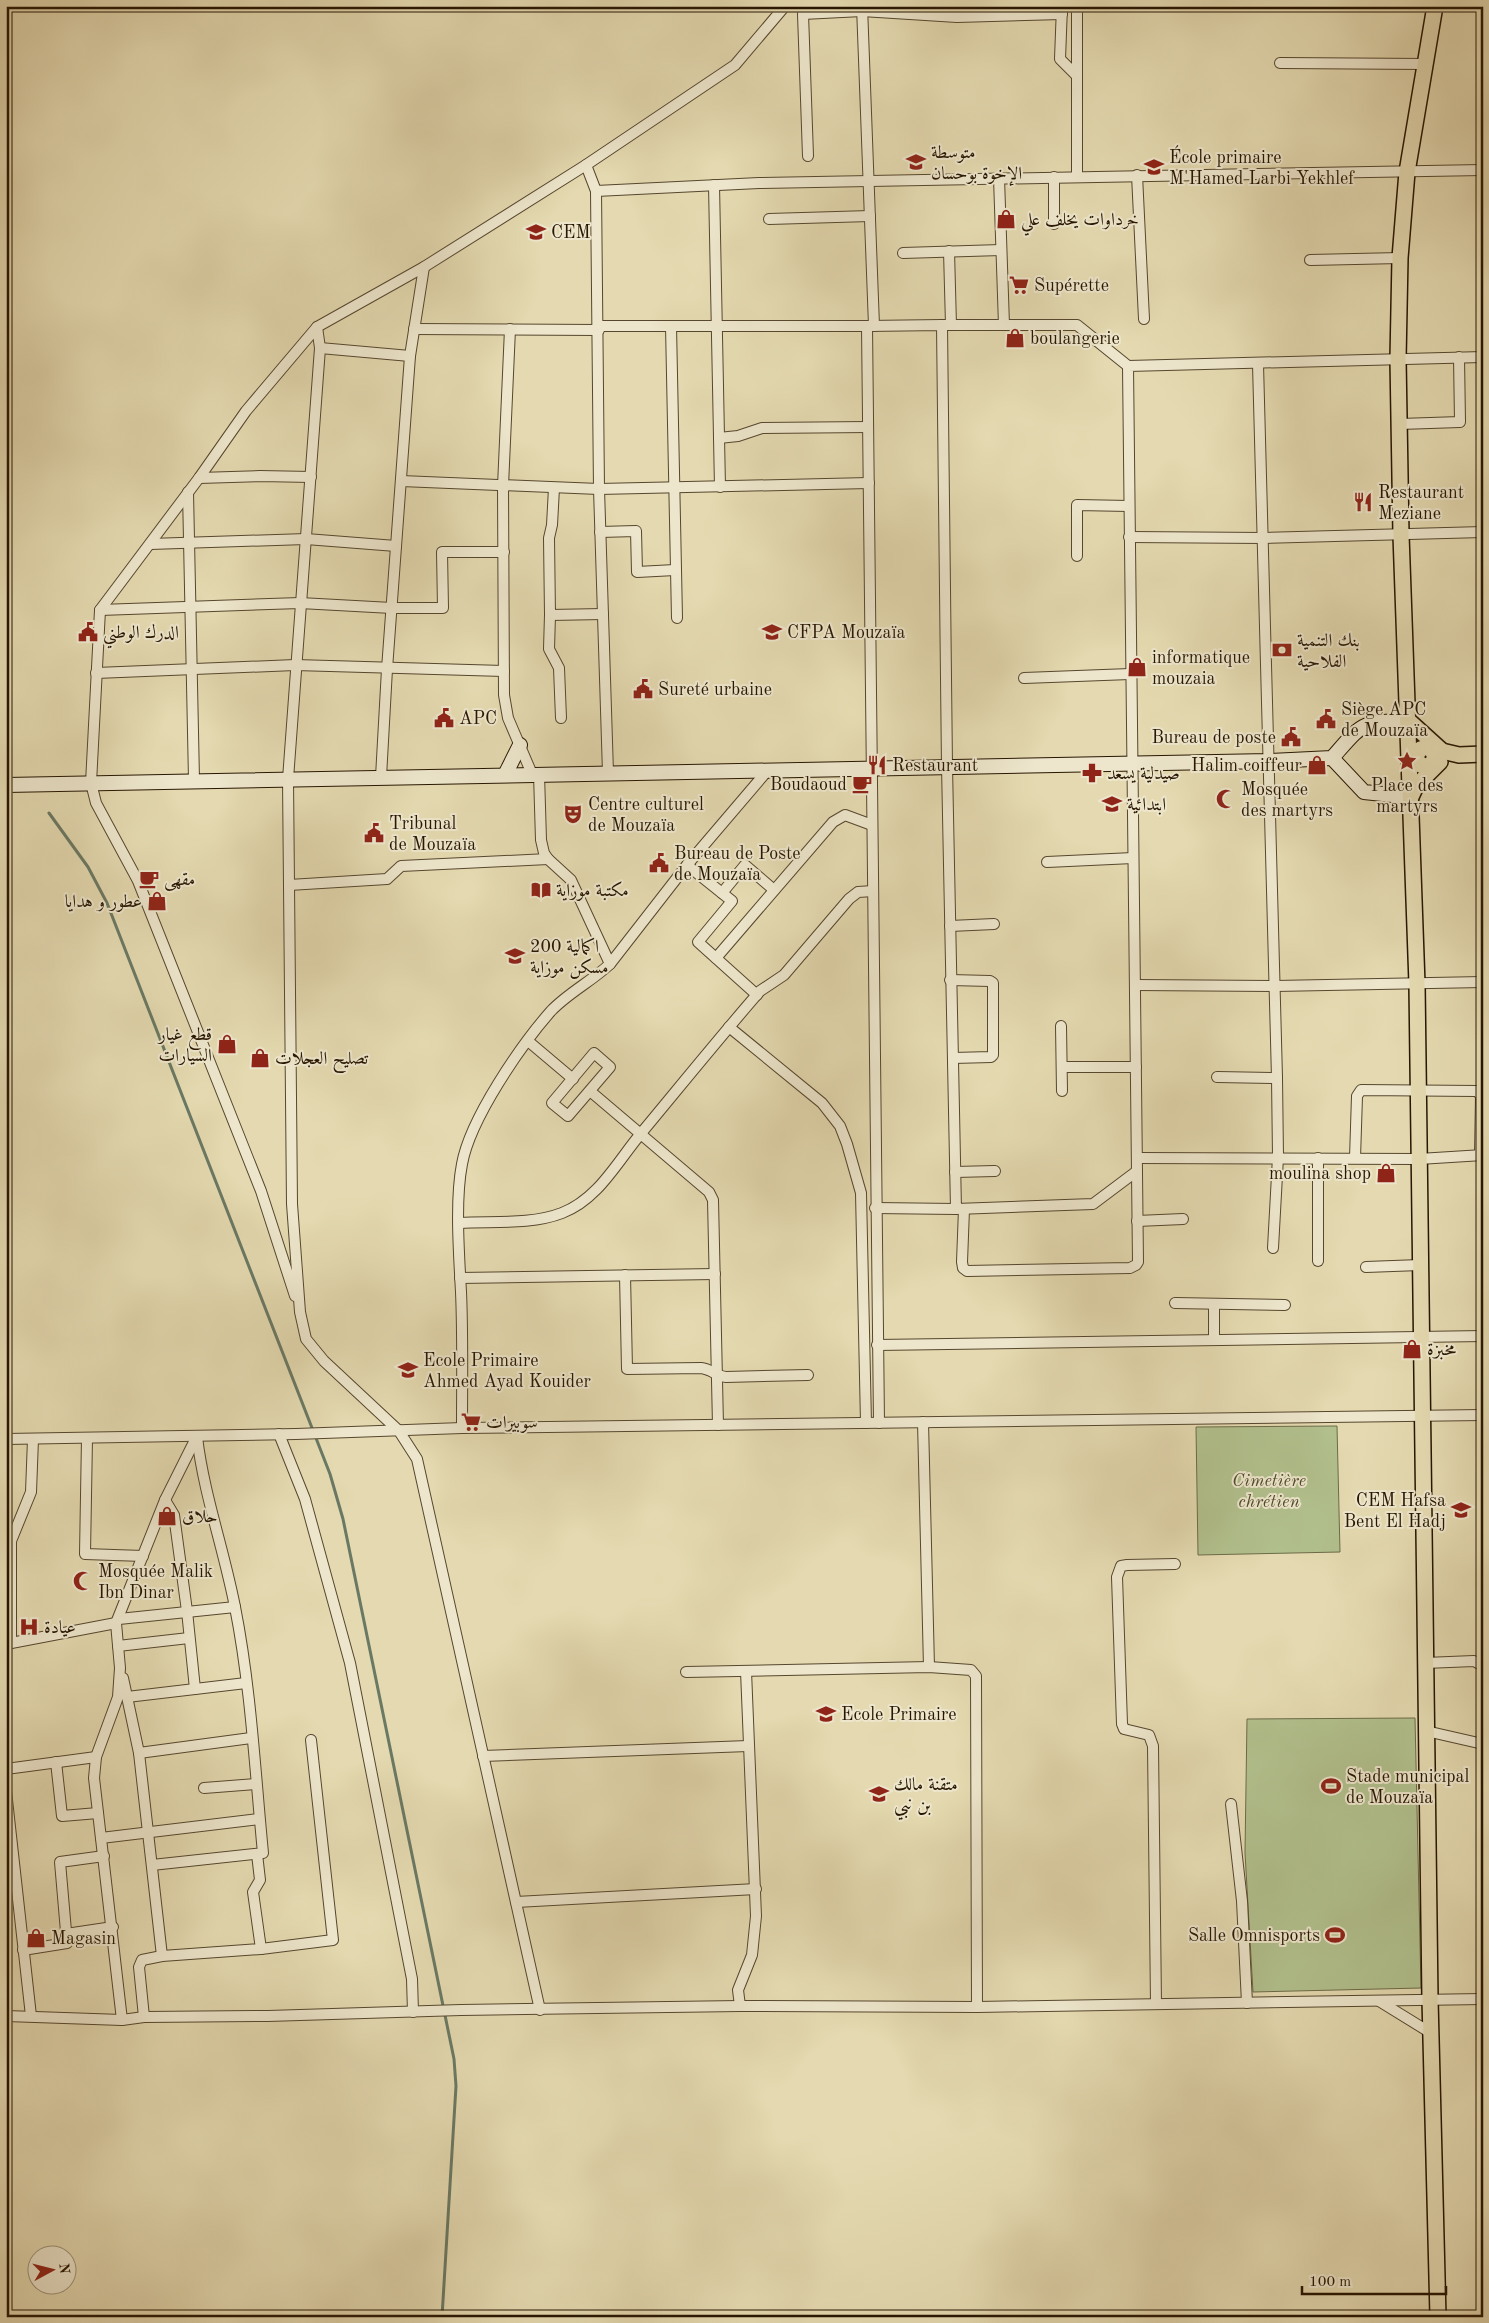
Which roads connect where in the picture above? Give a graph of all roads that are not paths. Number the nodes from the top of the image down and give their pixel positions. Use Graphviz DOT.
graph roads {
  1 [pos="785,6"];
  2 [pos="1077,6"];
  3 [pos="1435,6"];
  4 [pos="862,9"];
  5 [pos="1062,10"];
  6 [pos="1280,63"];
  7 [pos="1426,64"];
  8 [pos="1077,76"];
  9 [pos="808,156"];
  10 [pos="586,165"];
  11 [pos="1483,170"];
  12 [pos="1407,172"];
  13 [pos="1137,175"];
  14 [pos="1077,176"];
  15 [pos="1054,177"];
  16 [pos="999,178"];
  17 [pos="869,181"];
  18 [pos="714,185"];
  19 [pos="596,191"];
  20 [pos="870,216"];
  21 [pos="770,219"];
  22 [pos="1054,224"];
  23 [pos="1001,250"];
  24 [pos="949,251"];
  25 [pos="903,253"];
  26 [pos="1400,258"];
  27 [pos="1310,260"];
  28 [pos="424,267"];
  29 [pos="1144,319"];
  30 [pos="946,325"];
  31 [pos="1004,325"];
  32 [pos="672,326"];
  33 [pos="717,326"];
  34 [pos="870,326"];
  35 [pos="317,327"];
  36 [pos="599,328"];
  37 [pos="414,329"];
  38 [pos="510,329"];
  39 [pos="320,348"];
  40 [pos="410,356"];
  41 [pos="1459,357"];
  42 [pos="1483,357"];
  43 [pos="1398,359"];
  44 [pos="1258,364"];
  45 [pos="1128,366"];
  46 [pos="1400,424"];
  47 [pos="868,427"];
  48 [pos="719,438"];
  49 [pos="311,477"];
  50 [pos="199,478"];
  51 [pos="402,481"];
  52 [pos="869,483"];
  53 [pos="504,486"];
  54 [pos="720,487"];
  55 [pos="554,488"];
  56 [pos="673,488"];
  57 [pos="599,489"];
  58 [pos="188,492"];
  59 [pos="1129,506"];
  60 [pos="600,532"];
  61 [pos="1483,532"];
  62 [pos="1402,535"];
  63 [pos="1129,537"];
  64 [pos="1264,538"];
  65 [pos="306,539"];
  66 [pos="190,542"];
  67 [pos="150,544"];
  68 [pos="396,546"];
  69 [pos="504,552"];
  70 [pos="1077,556"];
  71 [pos="675,570"];
  72 [pos="300,603"];
  73 [pos="190,606"];
  74 [pos="392,608"];
  75 [pos="100,610"];
  76 [pos="603,614"];
  77 [pos="550,615"];
  78 [pos="677,618"];
  79 [pos="296,665"];
  80 [pos="193,669"];
  81 [pos="387,669"];
  82 [pos="504,671"];
  83 [pos="96,673"];
  84 [pos="1130,674"];
  85 [pos="1024,678"];
  86 [pos="562,718"];
  87 [pos="1409,721"];
  88 [pos="520,745"];
  89 [pos="1483,754"];
  90 [pos="1428,757"];
  91 [pos="1332,758"];
  92 [pos="1269,761"];
  93 [pos="1132,763"];
  94 [pos="947,766"];
  95 [pos="871,768"];
  96 [pos="768,770"];
  97 [pos="608,773"];
  98 [pos="536,774"];
  99 [pos="505,775"];
  100 [pos="381,777"];
  101 [pos="288,779"];
  102 [pos="194,780"];
  103 [pos="91,782"];
  104 [pos="6,785"];
  105 [pos="1411,797"];
  106 [pos="872,825"];
  107 [pos="1133,858"];
  108 [pos="548,859"];
  109 [pos="1047,862"];
  110 [pos="687,865"];
  111 [pos="289,885"];
  112 [pos="774,890"];
  113 [pos="873,891"];
  114 [pos="722,893"];
  115 [pos="994,924"];
  116 [pos="950,926"];
  117 [pos="716,958"];
  118 [pos="610,964"];
  119 [pos="950,980"];
  120 [pos="1483,982"];
  121 [pos="1417,984"];
  122 [pos="1136,985"];
  123 [pos="1275,986"];
  124 [pos="757,995"];
  125 [pos="1061,1026"];
  126 [pos="729,1027"];
  127 [pos="528,1041"];
  128 [pos="953,1058"];
  129 [pos="1062,1067"];
  130 [pos="1136,1067"];
  131 [pos="1216,1077"];
  132 [pos="573,1078"];
  133 [pos="1276,1078"];
  134 [pos="590,1091"];
  135 [pos="1062,1091"];
  136 [pos="1418,1091"];
  137 [pos="640,1134"];
  138 [pos="1481,1155"];
  139 [pos="1137,1158"];
  140 [pos="1278,1158"];
  141 [pos="1318,1158"];
  142 [pos="1354,1158"];
  143 [pos="1419,1158"];
  144 [pos="995,1171"];
  145 [pos="1137,1171"];
  146 [pos="955,1172"];
  147 [pos="875,1208"];
  148 [pos="960,1209"];
  149 [pos="1183,1219"];
  150 [pos="1137,1220"];
  151 [pos="460,1223"];
  152 [pos="1272,1248"];
  153 [pos="1318,1261"];
  154 [pos="1420,1265"];
  155 [pos="1366,1266"];
  156 [pos="715,1274"];
  157 [pos="625,1275"];
  158 [pos="460,1278"];
  159 [pos="1175,1303"];
  160 [pos="1214,1304"];
  161 [pos="1285,1305"];
  162 [pos="300,1312"];
  163 [pos="1483,1336"];
  164 [pos="1420,1338"];
  165 [pos="1214,1340"];
  166 [pos="877,1345"];
  167 [pos="808,1375"];
  168 [pos="716,1376"];
  169 [pos="1483,1415"];
  170 [pos="1421,1416"];
  171 [pos="922,1422"];
  172 [pos="866,1423"];
  173 [pos="879,1423"];
  174 [pos="718,1425"];
  175 [pos="462,1428"];
  176 [pos="400,1431"];
  177 [pos="279,1434"];
  178 [pos="197,1436"];
  179 [pos="87,1438"];
  180 [pos="6,1439"];
  181 [pos="33,1439"];
  182 [pos="166,1500"];
  183 [pos="143,1556"];
  184 [pos="1175,1564"];
  185 [pos="235,1607"];
  186 [pos="187,1611"];
  187 [pos="118,1621"];
  188 [pos="189,1638"];
  189 [pos="9,1643"];
  190 [pos="118,1646"];
  191 [pos="1425,1663"];
  192 [pos="1483,1666"];
  193 [pos="929,1667"];
  194 [pos="120,1668"];
  195 [pos="746,1671"];
  196 [pos="686,1672"];
  197 [pos="246,1683"];
  198 [pos="195,1689"];
  199 [pos="127,1697"];
  200 [pos="1426,1731"];
  201 [pos="252,1738"];
  202 [pos="311,1740"];
  203 [pos="1483,1744"];
  204 [pos="748,1746"];
  205 [pos="139,1753"];
  206 [pos="483,1756"];
  207 [pos="96,1758"];
  208 [pos="56,1762"];
  209 [pos="6,1768"];
  210 [pos="256,1784"];
  211 [pos="204,1788"];
  212 [pos="6,1791"];
  213 [pos="1231,1804"];
  214 [pos="7,1805"];
  215 [pos="98,1813"];
  216 [pos="259,1819"];
  217 [pos="149,1832"];
  218 [pos="101,1838"];
  219 [pos="257,1854"];
  220 [pos="104,1856"];
  221 [pos="152,1865"];
  222 [pos="756,1889"];
  223 [pos="516,1902"];
  224 [pos="113,1927"];
  225 [pos="66,1934"];
  226 [pos="261,1949"];
  227 [pos="24,1950"];
  228 [pos="162,1956"];
  229 [pos="1430,1999"];
  230 [pos="1483,1999"];
  231 [pos="1378,2000"];
  232 [pos="1246,2002"];
  233 [pos="1156,2004"];
  234 [pos="740,2006"];
  235 [pos="977,2007"];
  236 [pos="540,2010"];
  237 [pos="413,2012"];
  238 [pos="6,2016"];
  239 [pos="31,2016"];
  240 [pos="144,2017"];
  241 [pos="122,2020"];
  242 [pos="1431,2033"];
  243 [pos="1438,2317"];
  1 -- 10 [label="street"];
  2 -- 8 [label="street"];
  3 -- 7 [label="main road"];
  4 -- 5 [label="street"];
  4 -- 9 [label="street"];
  4 -- 17 [label="street"];
  5 -- 8 [label="street"];
  6 -- 7 [label="street"];
  7 -- 12 [label="main road"];
  8 -- 14 [label="street"];
  10 -- 19 [label="street"];
  10 -- 28 [label="street"];
  11 -- 12 [label="street"];
  12 -- 13 [label="street"];
  12 -- 26 [label="main road"];
  13 -- 14 [label="street"];
  13 -- 29 [label="street"];
  14 -- 15 [label="street"];
  15 -- 16 [label="street"];
  15 -- 22 [label="street"];
  16 -- 17 [label="street"];
  16 -- 23 [label="street"];
  17 -- 18 [label="street"];
  17 -- 20 [label="street"];
  18 -- 19 [label="street"];
  18 -- 33 [label="street"];
  19 -- 36 [label="street"];
  20 -- 21 [label="street"];
  20 -- 34 [label="street"];
  23 -- 24 [label="street"];
  23 -- 31 [label="street"];
  24 -- 25 [label="street"];
  24 -- 30 [label="street"];
  26 -- 27 [label="street"];
  26 -- 43 [label="main road"];
  28 -- 35 [label="street"];
  28 -- 37 [label="street"];
  30 -- 31 [label="street"];
  30 -- 34 [label="street"];
  30 -- 94 [label="street"];
  31 -- 45 [label="street"];
  32 -- 33 [label="street"];
  32 -- 36 [label="street"];
  32 -- 56 [label="street"];
  33 -- 34 [label="street"];
  33 -- 48 [label="street"];
  34 -- 47 [label="street"];
  35 -- 39 [label="street"];
  35 -- 50 [label="street"];
  36 -- 38 [label="street"];
  36 -- 57 [label="street"];
  37 -- 38 [label="street"];
  37 -- 40 [label="street"];
  38 -- 53 [label="street"];
  39 -- 40 [label="street"];
  39 -- 49 [label="street"];
  40 -- 51 [label="street"];
  41 -- 42 [label="street"];
  41 -- 43 [label="street"];
  41 -- 46 [label="street"];
  43 -- 44 [label="street"];
  43 -- 46 [label="main road"];
  44 -- 45 [label="street"];
  44 -- 64 [label="street"];
  45 -- 59 [label="street"];
  46 -- 62 [label="main road"];
  47 -- 48 [label="street"];
  47 -- 52 [label="street"];
  48 -- 54 [label="street"];
  49 -- 50 [label="street"];
  49 -- 65 [label="street"];
  50 -- 58 [label="street"];
  51 -- 53 [label="street"];
  51 -- 68 [label="street"];
  52 -- 54 [label="street"];
  52 -- 95 [label="street"];
  53 -- 55 [label="street"];
  53 -- 69 [label="street"];
  54 -- 56 [label="street"];
  55 -- 57 [label="street"];
  55 -- 77 [label="street"];
  56 -- 57 [label="street"];
  56 -- 71 [label="street"];
  57 -- 60 [label="street"];
  58 -- 66 [label="street"];
  58 -- 67 [label="street"];
  59 -- 63 [label="street"];
  59 -- 70 [label="street"];
  60 -- 71 [label="street"];
  60 -- 76 [label="street"];
  61 -- 62 [label="street"];
  62 -- 64 [label="street"];
  62 -- 87 [label="main road"];
  63 -- 64 [label="street"];
  63 -- 84 [label="street"];
  64 -- 92 [label="street"];
  65 -- 66 [label="street"];
  65 -- 68 [label="street"];
  65 -- 72 [label="street"];
  66 -- 67 [label="street"];
  66 -- 73 [label="street"];
  67 -- 75 [label="street"];
  68 -- 74 [label="street"];
  69 -- 74 [label="street"];
  69 -- 82 [label="street"];
  71 -- 78 [label="street"];
  72 -- 73 [label="street"];
  72 -- 74 [label="street"];
  72 -- 79 [label="street"];
  73 -- 75 [label="street"];
  73 -- 80 [label="street"];
  74 -- 81 [label="street"];
  75 -- 83 [label="street"];
  76 -- 77 [label="street"];
  76 -- 97 [label="street"];
  77 -- 86 [label="street"];
  79 -- 80 [label="street"];
  79 -- 81 [label="street"];
  79 -- 101 [label="street"];
  80 -- 83 [label="street"];
  80 -- 102 [label="street"];
  81 -- 82 [label="street"];
  81 -- 100 [label="street"];
  82 -- 88 [label="street"];
  83 -- 103 [label="street"];
  84 -- 85 [label="street"];
  84 -- 93 [label="street"];
  87 -- 90 [label="main road"];
  87 -- 90 [label="main road"];
  87 -- 91 [label="main road"];
  88 -- 98 [label="street"];
  88 -- 99 [label="main road"];
  89 -- 90 [label="main road"];
  90 -- 105 [label="main road"];
  90 -- 105 [label="main road"];
  91 -- 92 [label="main road"];
  91 -- 105 [label="main road"];
  92 -- 93 [label="main road"];
  92 -- 123 [label="street"];
  93 -- 94 [label="main road"];
  93 -- 107 [label="street"];
  94 -- 95 [label="main road"];
  94 -- 116 [label="street"];
  95 -- 96 [label="main road"];
  95 -- 106 [label="street"];
  96 -- 97 [label="main road"];
  96 -- 110 [label="street"];
  97 -- 98 [label="main road"];
  98 -- 99 [label="main road"];
  98 -- 108 [label="street"];
  99 -- 100 [label="main road"];
  100 -- 101 [label="main road"];
  101 -- 102 [label="main road"];
  101 -- 111 [label="street"];
  102 -- 103 [label="main road"];
  103 -- 104 [label="main road"];
  103 -- 162 [label="street"];
  105 -- 121 [label="main road"];
  106 -- 112 [label="street"];
  106 -- 113 [label="street"];
  107 -- 109 [label="street"];
  107 -- 122 [label="street"];
  108 -- 111 [label="street"];
  108 -- 118 [label="street"];
  110 -- 114 [label="street"];
  110 -- 118 [label="street"];
  111 -- 162 [label="street"];
  112 -- 114 [label="street"];
  112 -- 117 [label="street"];
  113 -- 124 [label="street"];
  113 -- 147 [label="street"];
  114 -- 117 [label="street"];
  115 -- 116 [label="street"];
  116 -- 119 [label="street"];
  117 -- 124 [label="street"];
  118 -- 127 [label="street"];
  119 -- 128 [label="street"];
  119 -- 128 [label="street"];
  120 -- 121 [label="street"];
  121 -- 123 [label="street"];
  121 -- 136 [label="main road"];
  122 -- 123 [label="street"];
  122 -- 130 [label="street"];
  123 -- 133 [label="street"];
  124 -- 126 [label="street"];
  125 -- 129 [label="street"];
  126 -- 137 [label="street"];
  126 -- 172 [label="street"];
  127 -- 132 [label="street"];
  127 -- 151 [label="street"];
  128 -- 146 [label="street"];
  129 -- 130 [label="street"];
  129 -- 135 [label="street"];
  130 -- 139 [label="street"];
  131 -- 133 [label="street"];
  132 -- 134 [label="street"];
  132 -- 134 [label="street"];
  133 -- 140 [label="street"];
  134 -- 137 [label="street"];
  136 -- 138 [label="street"];
  136 -- 142 [label="street"];
  136 -- 143 [label="main road"];
  137 -- 151 [label="street"];
  137 -- 156 [label="street"];
  138 -- 143 [label="street"];
  139 -- 140 [label="street"];
  139 -- 145 [label="street"];
  140 -- 141 [label="street"];
  140 -- 152 [label="street"];
  141 -- 142 [label="street"];
  141 -- 153 [label="street"];
  142 -- 143 [label="street"];
  143 -- 154 [label="main road"];
  144 -- 146 [label="street"];
  145 -- 148 [label="street"];
  145 -- 150 [label="street"];
  146 -- 148 [label="street"];
  147 -- 148 [label="street"];
  147 -- 166 [label="street"];
  148 -- 150 [label="street"];
  149 -- 150 [label="street"];
  151 -- 158 [label="street"];
  154 -- 155 [label="street"];
  154 -- 164 [label="main road"];
  156 -- 157 [label="street"];
  156 -- 168 [label="street"];
  157 -- 158 [label="street"];
  157 -- 168 [label="street"];
  158 -- 175 [label="street"];
  159 -- 160 [label="street"];
  160 -- 161 [label="street"];
  160 -- 165 [label="street"];
  162 -- 176 [label="street"];
  163 -- 164 [label="street"];
  164 -- 165 [label="street"];
  164 -- 170 [label="main road"];
  165 -- 166 [label="street"];
  166 -- 173 [label="street"];
  167 -- 168 [label="street"];
  168 -- 174 [label="street"];
  169 -- 170 [label="street"];
  170 -- 171 [label="street"];
  170 -- 191 [label="main road"];
  171 -- 173 [label="street"];
  171 -- 193 [label="street"];
  172 -- 173 [label="street"];
  172 -- 174 [label="street"];
  174 -- 175 [label="street"];
  175 -- 176 [label="street"];
  176 -- 177 [label="street"];
  176 -- 206 [label="street"];
  177 -- 178 [label="street"];
  177 -- 237 [label="street"];
  178 -- 179 [label="street"];
  178 -- 182 [label="street"];
  178 -- 185 [label="street"];
  179 -- 181 [label="street"];
  179 -- 183 [label="street"];
  180 -- 181 [label="street"];
  181 -- 189 [label="street"];
  182 -- 183 [label="street"];
  182 -- 186 [label="street"];
  183 -- 187 [label="street"];
  184 -- 233 [label="street"];
  185 -- 186 [label="street"];
  185 -- 197 [label="street"];
  186 -- 187 [label="street"];
  186 -- 188 [label="street"];
  187 -- 189 [label="street"];
  187 -- 190 [label="street"];
  188 -- 190 [label="street"];
  188 -- 198 [label="street"];
  190 -- 194 [label="street"];
  191 -- 192 [label="street"];
  191 -- 200 [label="main road"];
  193 -- 195 [label="street"];
  193 -- 235 [label="street"];
  194 -- 199 [label="street"];
  194 -- 207 [label="street"];
  195 -- 196 [label="street"];
  195 -- 204 [label="street"];
  197 -- 198 [label="street"];
  197 -- 201 [label="street"];
  198 -- 199 [label="street"];
  199 -- 205 [label="street"];
  200 -- 203 [label="street"];
  200 -- 229 [label="main road"];
  201 -- 205 [label="street"];
  201 -- 210 [label="street"];
  202 -- 226 [label="street"];
  204 -- 206 [label="street"];
  204 -- 222 [label="street"];
  205 -- 217 [label="street"];
  206 -- 223 [label="street"];
  207 -- 208 [label="street"];
  207 -- 215 [label="street"];
  208 -- 209 [label="street"];
  208 -- 215 [label="street"];
  210 -- 211 [label="street"];
  210 -- 216 [label="street"];
  212 -- 214 [label="street"];
  213 -- 232 [label="street"];
  214 -- 227 [label="street"];
  215 -- 218 [label="street"];
  216 -- 217 [label="street"];
  216 -- 219 [label="street"];
  217 -- 218 [label="street"];
  217 -- 221 [label="street"];
  218 -- 220 [label="street"];
  219 -- 221 [label="street"];
  219 -- 226 [label="street"];
  220 -- 224 [label="street"];
  220 -- 225 [label="street"];
  221 -- 228 [label="street"];
  222 -- 223 [label="street"];
  222 -- 234 [label="street"];
  223 -- 236 [label="street"];
  224 -- 225 [label="street"];
  224 -- 241 [label="street"];
  225 -- 227 [label="street"];
  226 -- 228 [label="street"];
  227 -- 239 [label="street"];
  228 -- 240 [label="street"];
  229 -- 230 [label="street"];
  229 -- 231 [label="street"];
  229 -- 242 [label="main road"];
  231 -- 232 [label="street"];
  231 -- 242 [label="street"];
  232 -- 233 [label="street"];
  233 -- 235 [label="street"];
  234 -- 235 [label="street"];
  234 -- 236 [label="street"];
  236 -- 237 [label="street"];
  237 -- 240 [label="street"];
  238 -- 239 [label="street"];
  239 -- 241 [label="street"];
  240 -- 241 [label="street"];
  242 -- 243 [label="main road"];
}
